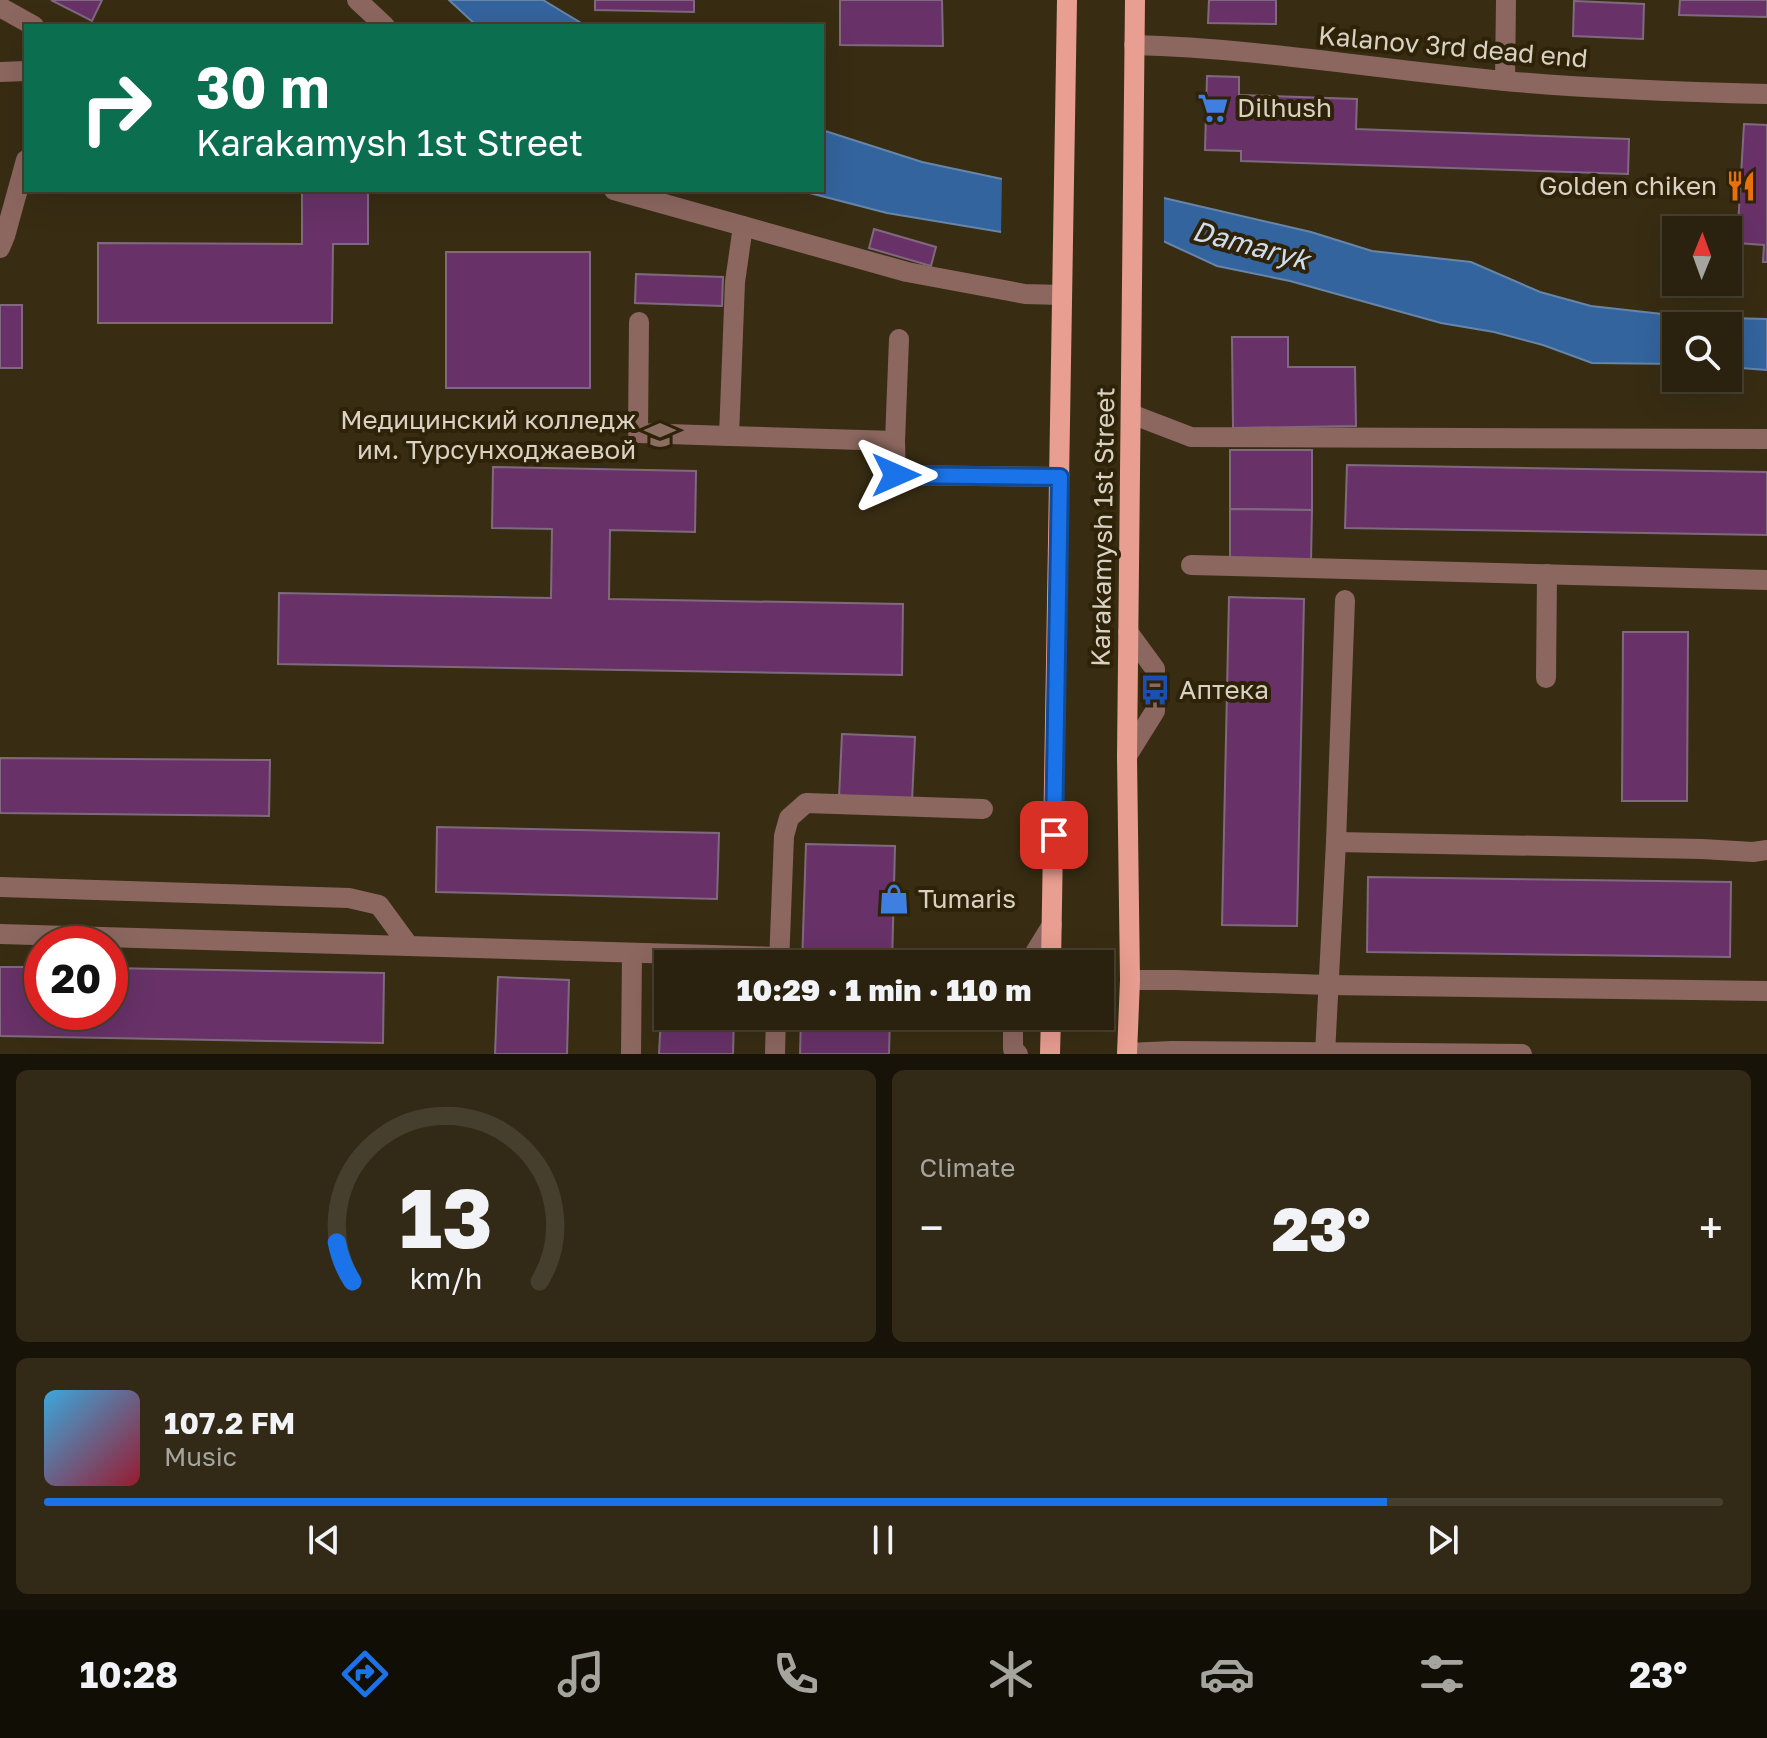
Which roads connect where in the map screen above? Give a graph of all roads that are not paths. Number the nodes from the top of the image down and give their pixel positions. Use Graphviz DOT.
graph roads {
  1 [pos="357,0"];
  2 [pos="1067,0"];
  3 [pos="1135,0"];
  4 [pos="1506,0"];
  5 [pos="0,7"];
  6 [pos="30,24"];
  7 [pos="383,24"];
  8 [pos="1134,45"];
  9 [pos="24,71"];
  10 [pos="0,72"];
  11 [pos="1505,81"];
  12 [pos="1767,94"];
  13 [pos="24,167"];
  14 [pos="621,192"];
  15 [pos="743,226"];
  16 [pos="0,248"];
  17 [pos="1062,288"];
  18 [pos="639,322"];
  19 [pos="899,339"];
  20 [pos="1131,414"];
  21 [pos="729,436"];
  22 [pos="1767,439"];
  23 [pos="895,441"];
  24 [pos="1060,477"];
  25 [pos="1191,565"];
  26 [pos="1547,574"];
  27 [pos="1767,580"];
  28 [pos="1345,600"];
  29 [pos="1546,678"];
  30 [pos="983,809"];
  31 [pos="1336,842"];
  32 [pos="1767,850"];
  33 [pos="0,887"];
  34 [pos="1052,925"];
  35 [pos="0,934"];
  36 [pos="409,946"];
  37 [pos="779,950"];
  38 [pos="1037,950"];
  39 [pos="1051,950"];
  40 [pos="632,954"];
  41 [pos="654,955"];
  42 [pos="1130,980"];
  43 [pos="1328,985"];
  44 [pos="1767,991"];
  45 [pos="776,1030"];
  46 [pos="1013,1030"];
  47 [pos="1051,1030"];
  48 [pos="1127,1053"];
  49 [pos="1324,1053"];
  50 [pos="631,1054"];
  51 [pos="775,1054"];
  52 [pos="1018,1054"];
  53 [pos="1050,1054"];
  54 [pos="1522,1054"];
  1 -- 7 [label="street"];
  2 -- 17 [label="main road, Karakamysh 1st Street"];
  3 -- 8 [label="main road, Karakamysh 1st Street"];
  4 -- 11 [label="street"];
  5 -- 6 [label="street"];
  8 -- 11 [label="street, Kalanov 3rd dead end"];
  8 -- 20 [label="main road, Karakamysh 1st Street"];
  9 -- 10 [label="street"];
  11 -- 12 [label="street, Kalanov 3rd dead end"];
  13 -- 16 [label="street"];
  14 -- 15 [label="street"];
  15 -- 17 [label="street"];
  15 -- 21 [label="street"];
  17 -- 24 [label="main road, Karakamysh 1st Street"];
  18 -- 21 [label="street"];
  19 -- 23 [label="street"];
  20 -- 22 [label="street"];
  20 -- 42 [label="main road, Karakamysh 1st Street"];
  21 -- 23 [label="street"];
  23 -- 24 [label="street"];
  24 -- 34 [label="main road, Karakamysh 1st Street"];
  25 -- 26 [label="street"];
  26 -- 27 [label="street"];
  26 -- 29 [label="street"];
  28 -- 31 [label="street"];
  30 -- 37 [label="street"];
  31 -- 32 [label="street"];
  31 -- 43 [label="street"];
  33 -- 36 [label="street"];
  34 -- 38 [label="street"];
  34 -- 39 [label="main road, Karakamysh 1st Street"];
  35 -- 36 [label="street"];
  36 -- 40 [label="street"];
  40 -- 41 [label="street"];
  40 -- 50 [label="street"];
  42 -- 43 [label="street"];
  42 -- 48 [label="main road, Karakamysh 1st Street"];
  43 -- 44 [label="street"];
  43 -- 49 [label="street"];
  45 -- 51 [label="street"];
  46 -- 52 [label="street"];
  47 -- 53 [label="main road"];
  48 -- 49 [label="street"];
  49 -- 54 [label="street"];
}
